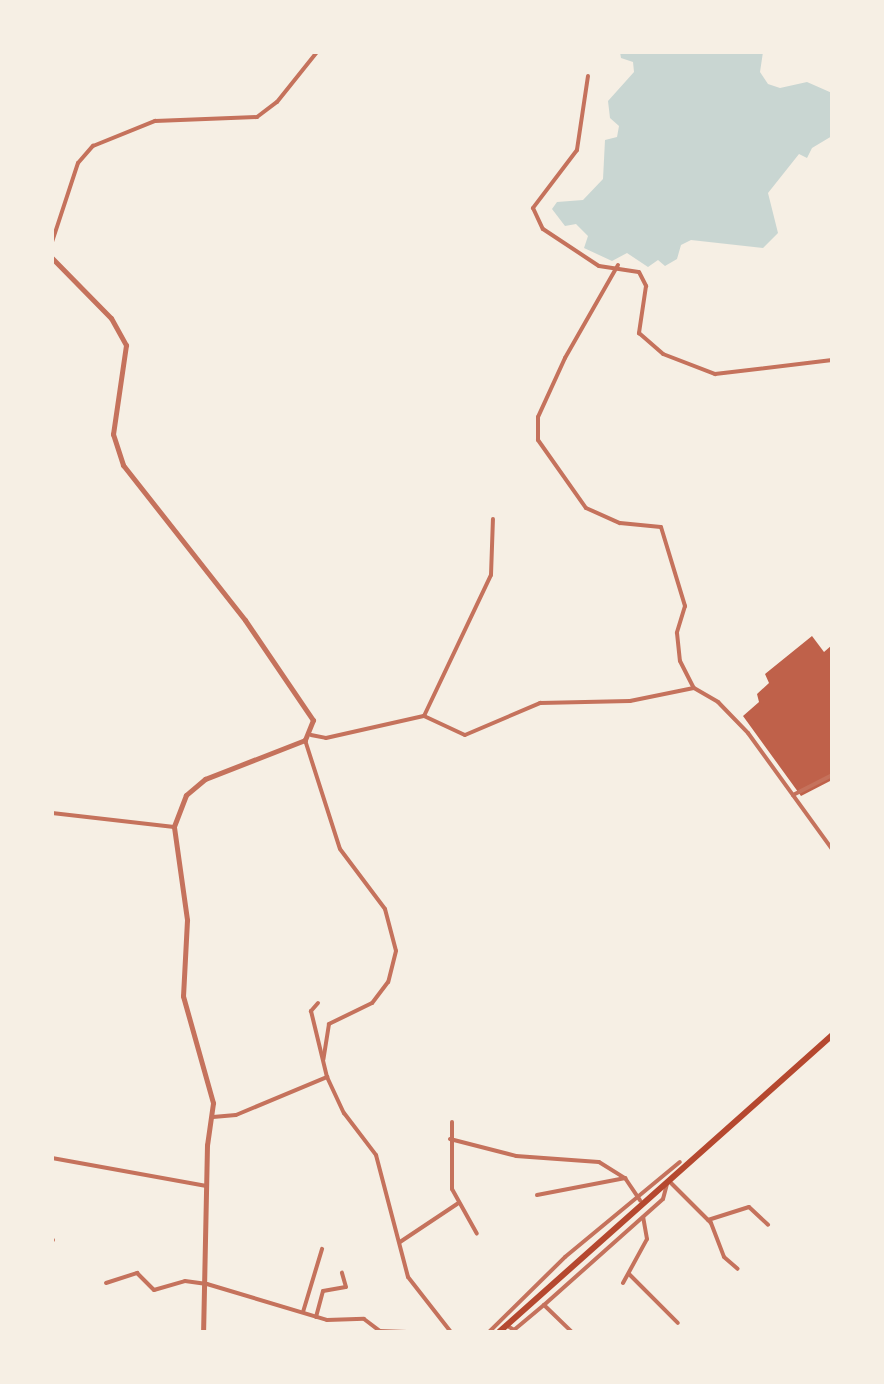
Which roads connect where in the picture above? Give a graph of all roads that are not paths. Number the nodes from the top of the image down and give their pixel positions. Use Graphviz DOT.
graph roads {
  1 [pos="317,52"];
  2 [pos="588,76"];
  3 [pos="52,242"];
  4 [pos="52,258"];
  5 [pos="618,265"];
  6 [pos="832,360"];
  7 [pos="493,519"];
  8 [pos="694,688"];
  9 [pos="424,716"];
  10 [pos="308,738"];
  11 [pos="832,775"];
  12 [pos="793,795"];
  13 [pos="52,813"];
  14 [pos="174,827"];
  15 [pos="832,849"];
  16 [pos="318,1003"];
  17 [pos="832,1035"];
  18 [pos="323,1060"];
  19 [pos="327,1077"];
  20 [pos="213,1117"];
  21 [pos="452,1122"];
  22 [pos="450,1139"];
  23 [pos="52,1158"];
  24 [pos="680,1162"];
  25 [pos="625,1178"];
  26 [pos="668,1183"];
  27 [pos="208,1186"];
  28 [pos="537,1195"];
  29 [pos="641,1202"];
  30 [pos="457,1204"];
  31 [pos="643,1216"];
  32 [pos="708,1220"];
  33 [pos="768,1225"];
  34 [pos="477,1234"];
  35 [pos="400,1242"];
  36 [pos="322,1249"];
  37 [pos="738,1269"];
  38 [pos="342,1273"];
  39 [pos="628,1273"];
  40 [pos="106,1283"];
  41 [pos="623,1283"];
  42 [pos="207,1284"];
  43 [pos="544,1305"];
  44 [pos="303,1312"];
  45 [pos="316,1317"];
  46 [pos="505,1322"];
  47 [pos="678,1323"];
  48 [pos="203,1332"];
  49 [pos="407,1332"];
  50 [pos="451,1332"];
  51 [pos="489,1332"];
  52 [pos="499,1332"];
  53 [pos="572,1332"];
  1 -- 3 [label="street"];
  2 -- 5 [label="street"];
  4 -- 10 [label="street"];
  5 -- 6 [label="street"];
  5 -- 8 [label="street"];
  7 -- 9 [label="street"];
  8 -- 9 [label="street"];
  8 -- 12 [label="street"];
  9 -- 10 [label="street"];
  10 -- 14 [label="street"];
  10 -- 18 [label="street"];
  11 -- 12 [label="street"];
  12 -- 15 [label="street"];
  13 -- 14 [label="street"];
  14 -- 20 [label="street"];
  16 -- 18 [label="street"];
  17 -- 26 [label="highway"];
  18 -- 19 [label="street"];
  19 -- 20 [label="street"];
  19 -- 35 [label="street"];
  20 -- 27 [label="street"];
  21 -- 22 [label="street"];
  22 -- 25 [label="street"];
  22 -- 30 [label="street"];
  23 -- 27 [label="street"];
  24 -- 29 [label="street"];
  25 -- 28 [label="street"];
  25 -- 29 [label="street"];
  26 -- 29 [label="highway"];
  26 -- 31 [label="street"];
  26 -- 32 [label="street"];
  27 -- 42 [label="street"];
  29 -- 46 [label="highway"];
  29 -- 46 [label="street"];
  30 -- 34 [label="street"];
  30 -- 35 [label="street"];
  31 -- 39 [label="street"];
  31 -- 43 [label="street"];
  32 -- 33 [label="street"];
  32 -- 37 [label="street"];
  35 -- 50 [label="street"];
  36 -- 44 [label="street"];
  38 -- 45 [label="street"];
  39 -- 41 [label="street"];
  39 -- 47 [label="street"];
  40 -- 42 [label="street"];
  42 -- 44 [label="street"];
  42 -- 48 [label="street"];
  43 -- 46 [label="street"];
  43 -- 53 [label="street"];
  44 -- 45 [label="street"];
  45 -- 49 [label="street"];
  46 -- 51 [label="street"];
  46 -- 52 [label="highway"];
}
